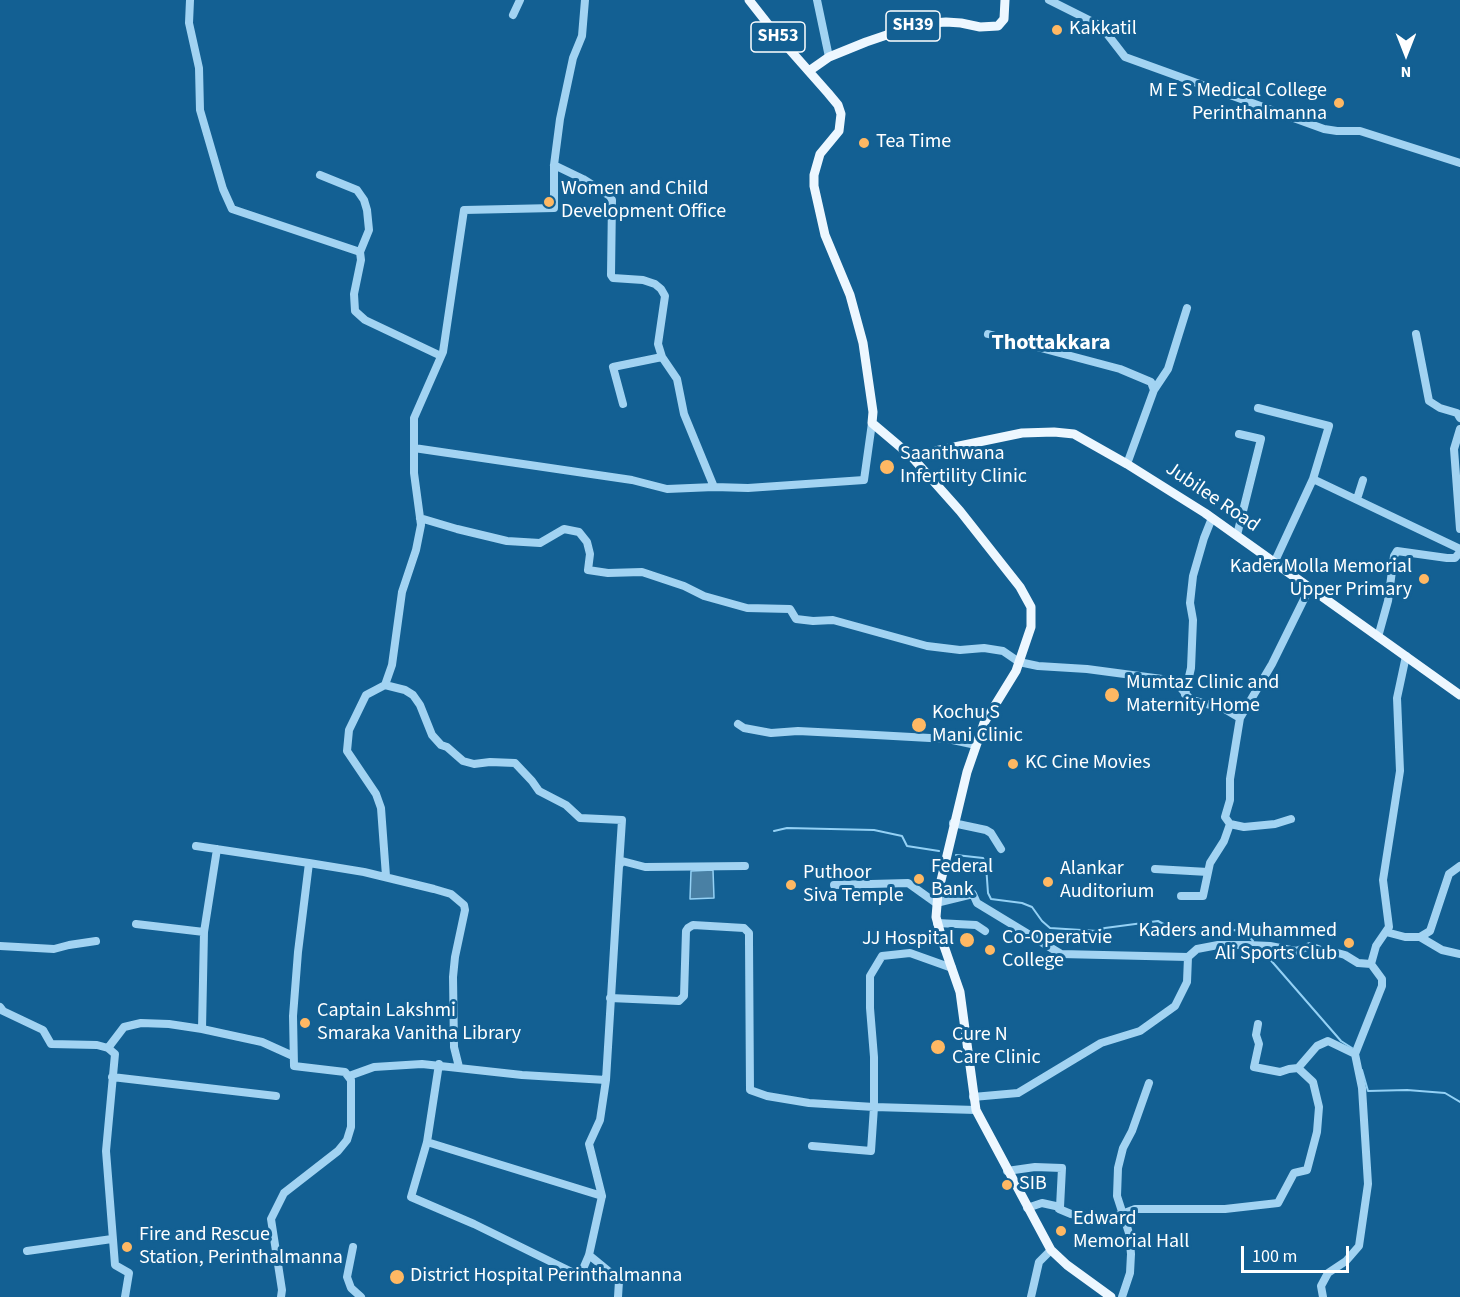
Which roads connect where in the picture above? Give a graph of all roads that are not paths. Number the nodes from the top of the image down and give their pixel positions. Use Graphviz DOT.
graph roads {
  1 [pos="190,0"];
  2 [pos="520,0"];
  3 [pos="585,0"];
  4 [pos="749,0"];
  5 [pos="817,0"];
  6 [pos="1005,0"];
  7 [pos="1049,0"];
  8 [pos="513,15"];
  9 [pos="829,57"];
  10 [pos="809,71"];
  11 [pos="1460,163"];
  12 [pos="554,165"];
  13 [pos="320,175"];
  14 [pos="360,252"];
  15 [pos="1187,308"];
  16 [pos="988,334"];
  17 [pos="1416,334"];
  18 [pos="441,356"];
  19 [pos="662,357"];
  20 [pos="1154,390"];
  21 [pos="623,404"];
  22 [pos="1258,408"];
  23 [pos="1460,418"];
  24 [pos="872,423"];
  25 [pos="1460,429"];
  26 [pos="1239,434"];
  27 [pos="414,448"];
  28 [pos="911,456"];
  29 [pos="1127,464"];
  30 [pos="1313,479"];
  31 [pos="1363,480"];
  32 [pos="714,487"];
  33 [pos="1357,499"];
  34 [pos="420,518"];
  35 [pos="1212,518"];
  36 [pos="1460,529"];
  37 [pos="1237,536"];
  38 [pos="1460,551"];
  39 [pos="1275,561"];
  40 [pos="1310,587"];
  41 [pos="1378,637"];
  42 [pos="1406,656"];
  43 [pos="1019,662"];
  44 [pos="385,685"];
  45 [pos="1185,694"];
  46 [pos="1460,695"];
  47 [pos="1240,718"];
  48 [pos="738,724"];
  49 [pos="976,745"];
  50 [pos="1291,819"];
  51 [pos="953,823"];
  52 [pos="1230,824"];
  53 [pos="196,846"];
  54 [pos="217,849"];
  55 [pos="1001,849"];
  56 [pos="309,863"];
  57 [pos="619,866"];
  58 [pos="745,866"];
  59 [pos="1460,866"];
  60 [pos="1155,869"];
  61 [pos="1208,872"];
  62 [pos="386,876"];
  63 [pos="834,885"];
  64 [pos="1181,896"];
  65 [pos="936,903"];
  66 [pos="937,923"];
  67 [pos="136,924"];
  68 [pos="985,931"];
  69 [pos="204,932"];
  70 [pos="1386,932"];
  71 [pos="1420,937"];
  72 [pos="96,941"];
  73 [pos="0,946"];
  74 [pos="1460,954"];
  75 [pos="1188,957"];
  76 [pos="1371,964"];
  77 [pos="952,968"];
  78 [pos="610,998"];
  79 [pos="0,1008"];
  80 [pos="1258,1024"];
  81 [pos="202,1029"];
  82 [pos="108,1048"];
  83 [pos="1355,1054"];
  84 [pos="293,1056"];
  85 [pos="440,1064"];
  86 [pos="459,1067"];
  87 [pos="1298,1068"];
  88 [pos="349,1076"];
  89 [pos="112,1077"];
  90 [pos="606,1080"];
  91 [pos="1149,1083"];
  92 [pos="276,1096"];
  93 [pos="973,1097"];
  94 [pos="874,1107"];
  95 [pos="976,1110"];
  96 [pos="427,1142"];
  97 [pos="812,1146"];
  98 [pos="1008,1171"];
  99 [pos="602,1196"];
  100 [pos="1060,1207"];
  101 [pos="1027,1208"];
  102 [pos="1124,1213"];
  103 [pos="112,1239"];
  104 [pos="353,1247"];
  105 [pos="1051,1250"];
  106 [pos="27,1251"];
  107 [pos="589,1255"];
  108 [pos="1104,1293"];
  109 [pos="125,1297"];
  110 [pos="281,1297"];
  111 [pos="361,1297"];
  112 [pos="618,1297"];
  113 [pos="1030,1297"];
  114 [pos="1111,1297"];
  115 [pos="1122,1297"];
  116 [pos="1323,1297"];
  1 -- 14 [label="street"];
  2 -- 8 [label="street"];
  3 -- 12 [label="street"];
  4 -- 10 [label="main road, SH53"];
  5 -- 9 [label="street"];
  6 -- 9 [label="main road, SH39"];
  7 -- 11 [label="street"];
  9 -- 10 [label="main road, SH39"];
  10 -- 24 [label="main road"];
  12 -- 18 [label="street"];
  12 -- 19 [label="street"];
  13 -- 14 [label="street"];
  14 -- 18 [label="street"];
  15 -- 20 [label="street"];
  16 -- 20 [label="street"];
  17 -- 23 [label="street"];
  18 -- 27 [label="street"];
  19 -- 21 [label="street"];
  19 -- 32 [label="street"];
  20 -- 29 [label="street"];
  22 -- 30 [label="street"];
  24 -- 28 [label="main road"];
  24 -- 32 [label="street"];
  25 -- 36 [label="street"];
  26 -- 37 [label="street"];
  27 -- 32 [label="street"];
  27 -- 34 [label="street"];
  28 -- 29 [label="main road, Jubilee Road"];
  28 -- 43 [label="main road"];
  29 -- 35 [label="main road, Jubilee Road"];
  30 -- 33 [label="street"];
  30 -- 39 [label="street"];
  31 -- 33 [label="street"];
  33 -- 38 [label="street"];
  34 -- 43 [label="street"];
  34 -- 44 [label="street"];
  35 -- 37 [label="main road, Jubilee Road"];
  35 -- 45 [label="street"];
  37 -- 39 [label="main road, Jubilee Road"];
  38 -- 41 [label="street"];
  39 -- 40 [label="main road, Jubilee Road"];
  40 -- 41 [label="main road, Jubilee Road"];
  40 -- 47 [label="street"];
  41 -- 42 [label="main road, Jubilee Road"];
  42 -- 46 [label="main road, Jubilee Road"];
  42 -- 70 [label="street"];
  43 -- 45 [label="street"];
  43 -- 49 [label="main road"];
  44 -- 57 [label="street"];
  44 -- 62 [label="street"];
  45 -- 47 [label="street"];
  47 -- 52 [label="street"];
  48 -- 49 [label="street"];
  49 -- 51 [label="main road"];
  50 -- 52 [label="street"];
  51 -- 55 [label="street"];
  51 -- 65 [label="main road"];
  52 -- 61 [label="street"];
  53 -- 54 [label="street"];
  54 -- 56 [label="street"];
  54 -- 69 [label="street"];
  56 -- 62 [label="street"];
  56 -- 84 [label="street"];
  57 -- 58 [label="street"];
  57 -- 78 [label="street"];
  59 -- 71 [label="street"];
  60 -- 61 [label="street"];
  61 -- 64 [label="street"];
  62 -- 86 [label="street"];
  63 -- 65 [label="street"];
  65 -- 66 [label="main road"];
  65 -- 75 [label="street"];
  66 -- 68 [label="street"];
  66 -- 77 [label="main road"];
  67 -- 69 [label="street"];
  69 -- 81 [label="street"];
  70 -- 71 [label="street"];
  70 -- 76 [label="street"];
  71 -- 74 [label="street"];
  72 -- 73 [label="street"];
  75 -- 76 [label="street"];
  75 -- 93 [label="street"];
  76 -- 83 [label="street"];
  77 -- 93 [label="main road"];
  77 -- 94 [label="street"];
  78 -- 90 [label="street"];
  78 -- 94 [label="street"];
  79 -- 82 [label="street"];
  80 -- 87 [label="street"];
  81 -- 82 [label="street"];
  81 -- 84 [label="street"];
  82 -- 89 [label="street"];
  83 -- 87 [label="street"];
  83 -- 116 [label="street"];
  84 -- 88 [label="street"];
  85 -- 86 [label="street"];
  85 -- 88 [label="street"];
  85 -- 96 [label="street"];
  86 -- 90 [label="street"];
  87 -- 102 [label="street"];
  88 -- 110 [label="street"];
  89 -- 92 [label="street"];
  89 -- 103 [label="street"];
  90 -- 99 [label="street"];
  91 -- 102 [label="street"];
  93 -- 95 [label="main road"];
  94 -- 95 [label="street"];
  94 -- 97 [label="street"];
  95 -- 98 [label="main road"];
  96 -- 99 [label="street"];
  96 -- 107 [label="street"];
  98 -- 100 [label="street"];
  98 -- 101 [label="main road"];
  99 -- 107 [label="street"];
  100 -- 101 [label="street"];
  100 -- 102 [label="street"];
  101 -- 105 [label="main road"];
  102 -- 115 [label="street"];
  103 -- 106 [label="street"];
  103 -- 109 [label="street"];
  104 -- 111 [label="street"];
  105 -- 108 [label="main road"];
  105 -- 113 [label="street"];
  107 -- 112 [label="street"];
  108 -- 114 [label="main road"];
}
